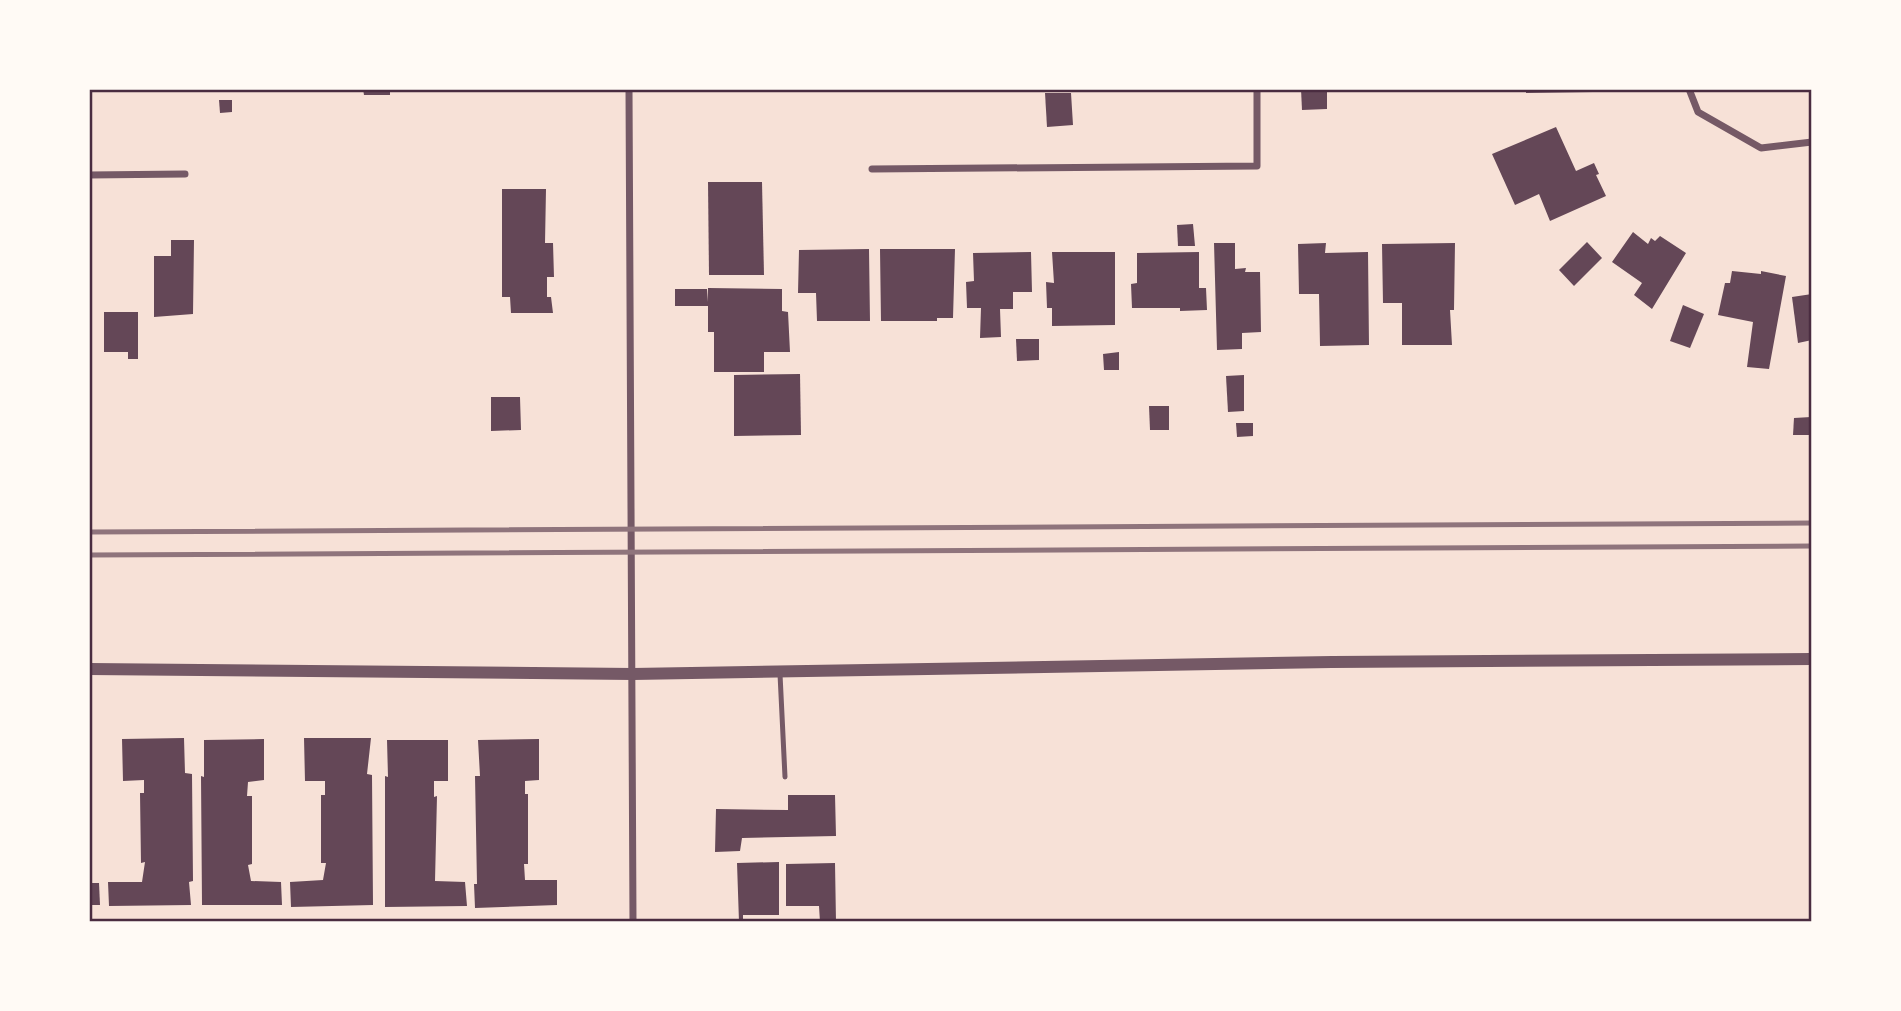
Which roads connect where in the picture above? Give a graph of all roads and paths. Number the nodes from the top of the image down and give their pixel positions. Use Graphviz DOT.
graph roads {
  1 [pos="629,89"];
  2 [pos="1257,89"];
  3 [pos="1689,89"];
  4 [pos="1812,142"];
  5 [pos="872,169"];
  6 [pos="185,174"];
  7 [pos="89,175"];
  8 [pos="1812,659"];
  9 [pos="89,668"];
  10 [pos="780,671"];
  11 [pos="633,674"];
  12 [pos="785,777"];
  13 [pos="633,922"];
  1 -- 11 [label="street"];
  2 -- 5 [label="street"];
  3 -- 4 [label="street"];
  6 -- 7 [label="street"];
  8 -- 10 [label="street"];
  9 -- 11 [label="street"];
  10 -- 11 [label="street"];
  10 -- 12 [label="lane"];
  11 -- 13 [label="street"];
}
